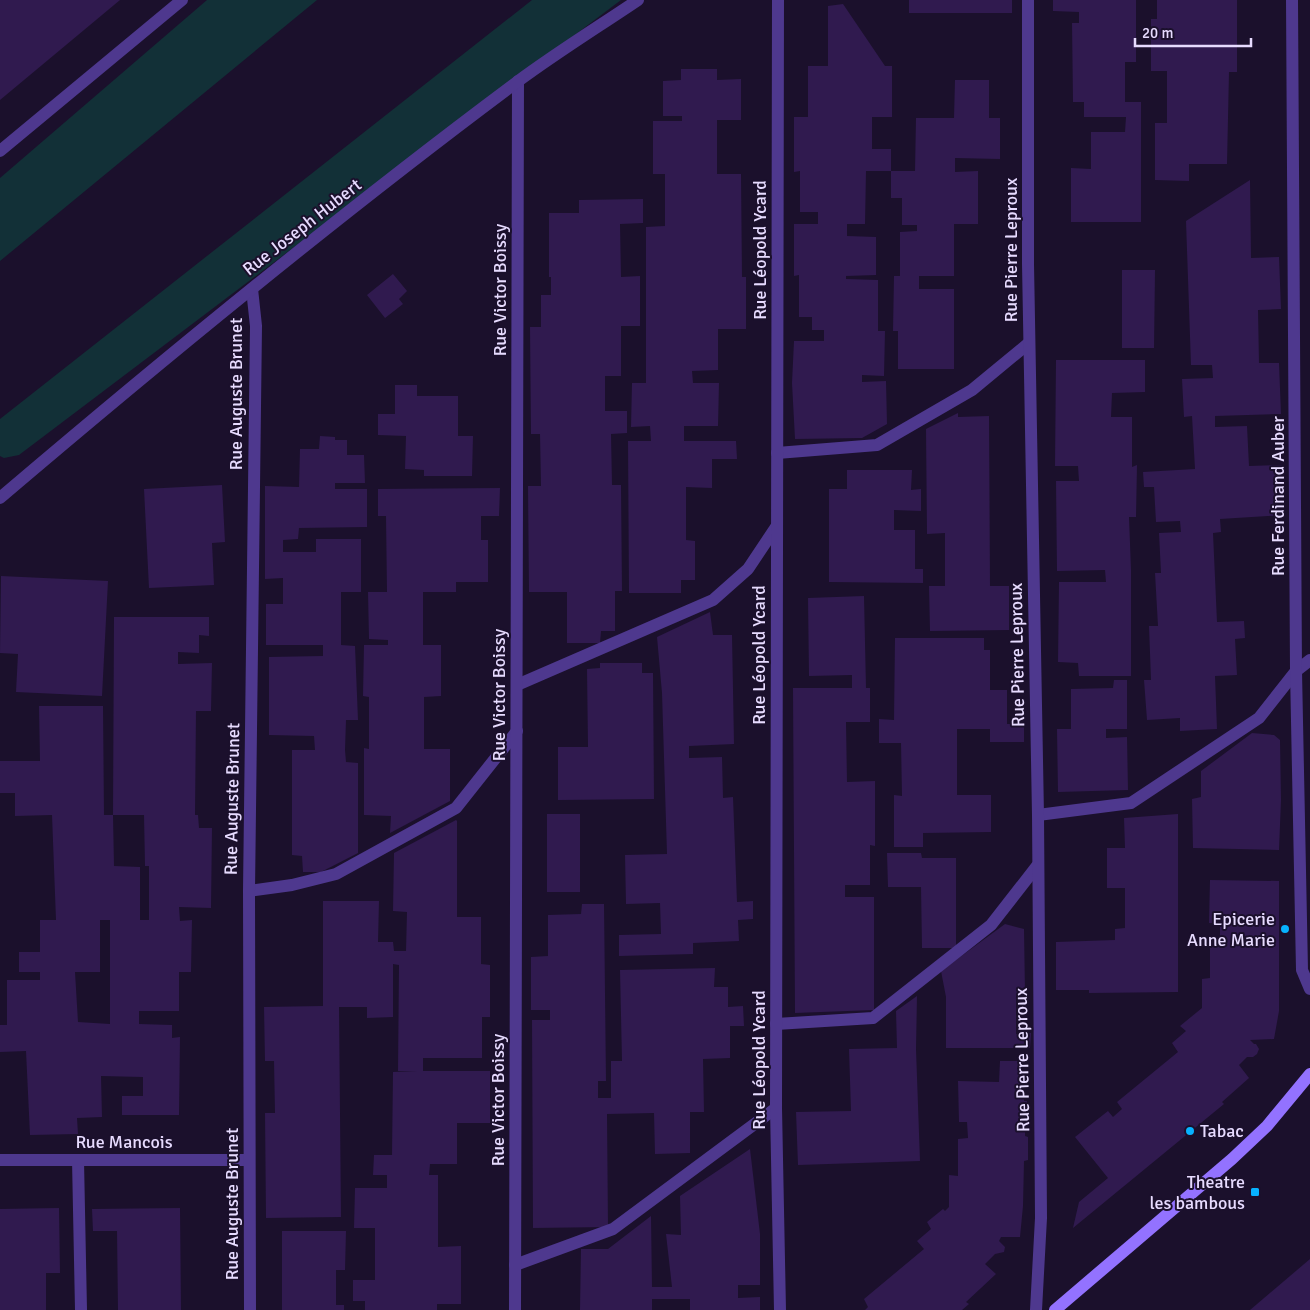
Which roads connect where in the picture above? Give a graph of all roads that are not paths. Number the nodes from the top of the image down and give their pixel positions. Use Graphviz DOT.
graph roads {
  1 [pos="182,0"];
  2 [pos="638,0"];
  3 [pos="778,0"];
  4 [pos="1028,0"];
  5 [pos="1292,0"];
  6 [pos="518,81"];
  7 [pos="0,151"];
  8 [pos="252,289"];
  9 [pos="1029,342"];
  10 [pos="776,453"];
  11 [pos="0,498"];
  12 [pos="776,527"];
  13 [pos="1310,660"];
  14 [pos="1296,671"];
  15 [pos="517,684"];
  16 [pos="517,731"];
  17 [pos="1038,815"];
  18 [pos="1037,866"];
  19 [pos="248,891"];
  20 [pos="1310,989"];
  21 [pos="776,1024"];
  22 [pos="1310,1074"];
  23 [pos="776,1108"];
  24 [pos="0,1160"];
  25 [pos="78,1160"];
  26 [pos="248,1160"];
  27 [pos="515,1265"];
  28 [pos="514,1309"];
  29 [pos="81,1310"];
  30 [pos="250,1310"];
  31 [pos="780,1310"];
  32 [pos="1036,1310"];
  33 [pos="1056,1310"];
  1 -- 7 [label="street"];
  2 -- 6 [label="street, Rue Joseph Hubert"];
  3 -- 10 [label="street, Rue Léopold Ycard"];
  4 -- 9 [label="street, Rue Pierre Leproux"];
  5 -- 14 [label="street, Rue Ferdinand Auber"];
  6 -- 8 [label="street, Rue Joseph Hubert"];
  6 -- 15 [label="street, Rue Victor Boissy"];
  8 -- 11 [label="street, Rue Joseph Hubert"];
  8 -- 19 [label="street, Rue Auguste Brunet"];
  9 -- 10 [label="street"];
  9 -- 17 [label="street, Rue Pierre Leproux"];
  10 -- 12 [label="street, Rue Léopold Ycard"];
  12 -- 15 [label="street"];
  12 -- 21 [label="street, Rue Léopold Ycard"];
  13 -- 14 [label="street"];
  14 -- 17 [label="street"];
  14 -- 20 [label="street, Rue Ferdinand Auber"];
  15 -- 16 [label="street, Rue Victor Boissy"];
  16 -- 19 [label="street"];
  16 -- 27 [label="street, Rue Victor Boissy"];
  17 -- 18 [label="street, Rue Pierre Leproux"];
  18 -- 21 [label="street"];
  18 -- 32 [label="street, Rue Pierre Leproux"];
  19 -- 26 [label="street, Rue Auguste Brunet"];
  21 -- 23 [label="street, Rue Léopold Ycard"];
  22 -- 33 [label="main road"];
  23 -- 27 [label="street"];
  23 -- 31 [label="street, Rue Léopold Ycard"];
  24 -- 25 [label="street, Rue Mancois"];
  25 -- 26 [label="street, Rue Mancois"];
  25 -- 29 [label="street"];
  26 -- 30 [label="street, Rue Auguste Brunet"];
  27 -- 28 [label="street, Rue Victor Boissy"];
}
